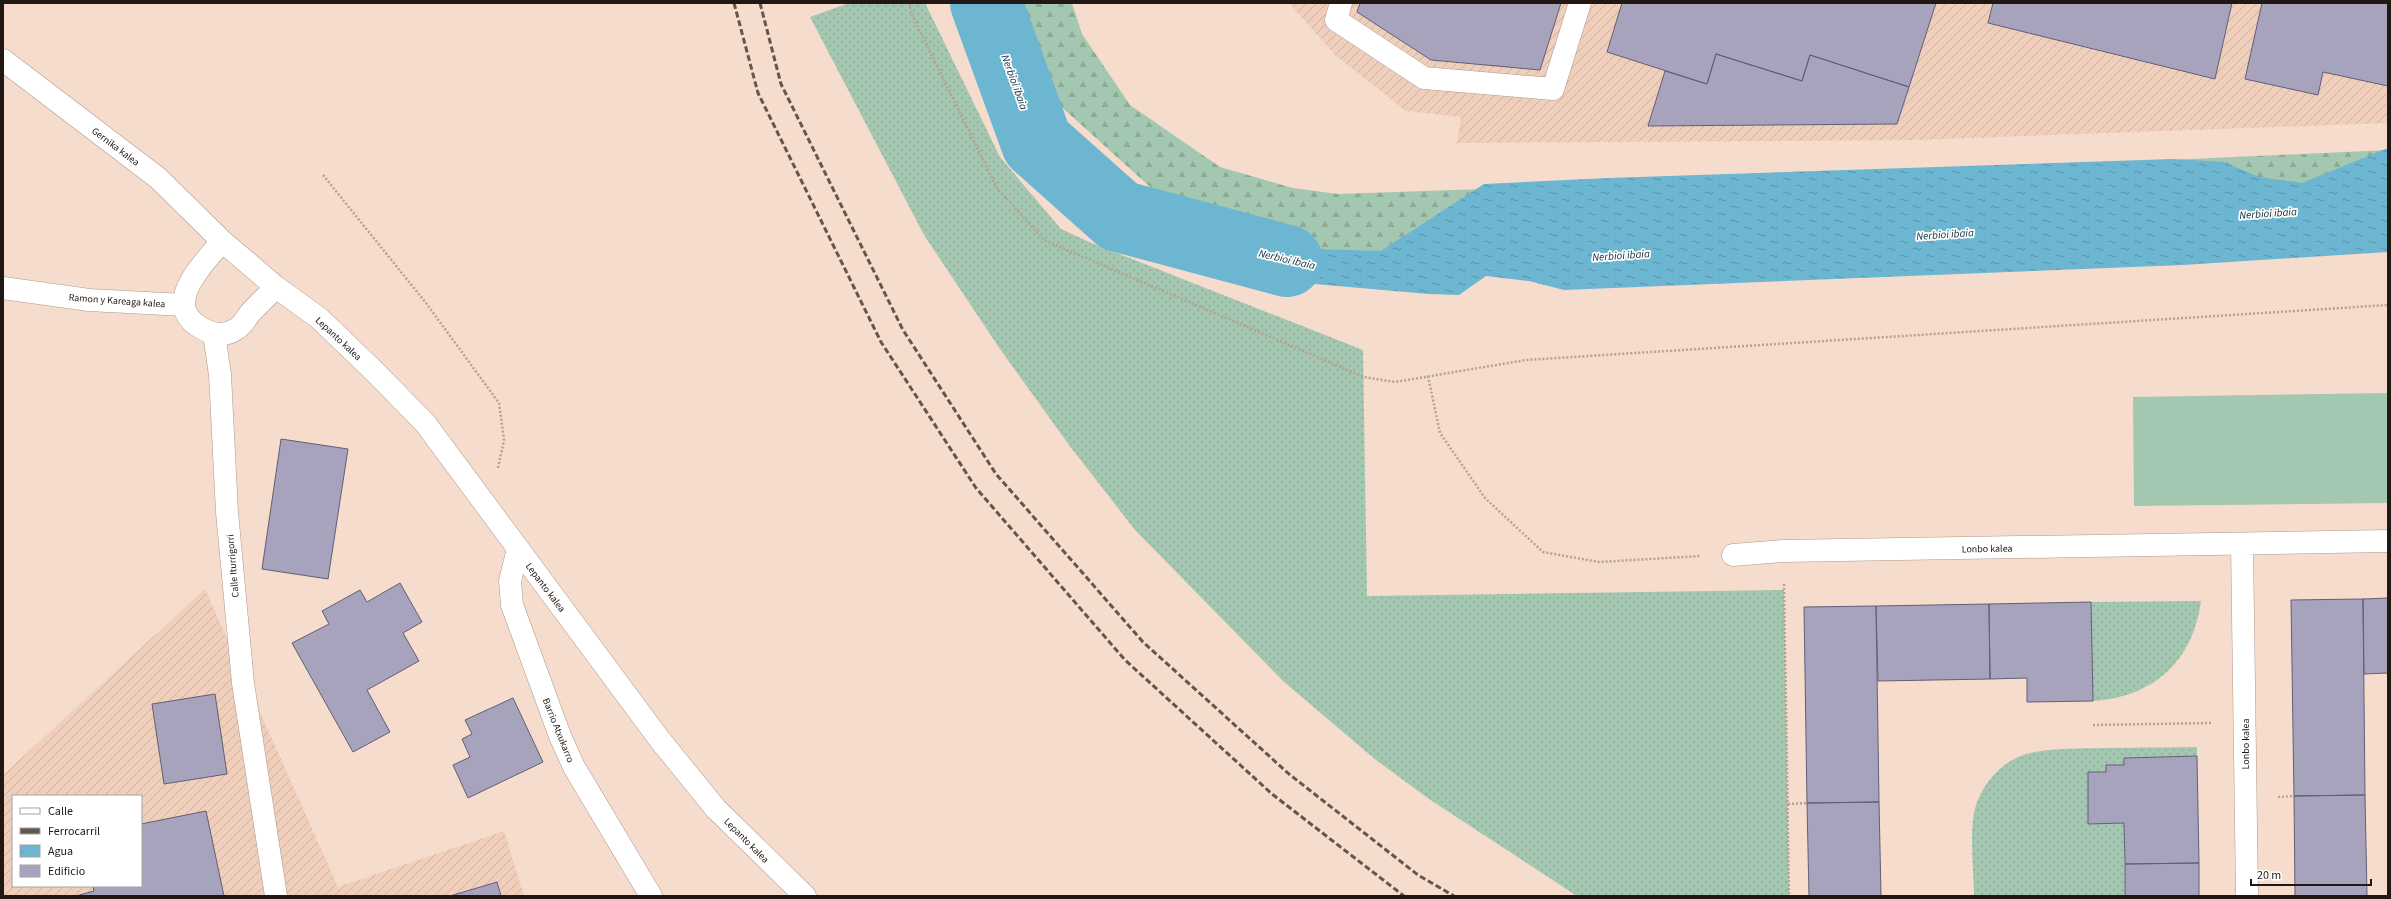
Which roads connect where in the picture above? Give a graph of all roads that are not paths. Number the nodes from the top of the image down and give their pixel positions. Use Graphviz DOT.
graph roads {
  1 [pos="1342,3"];
  2 [pos="1580,3"];
  3 [pos="3,60"];
  4 [pos="222,241"];
  5 [pos="3,288"];
  6 [pos="276,288"];
  7 [pos="184,305"];
  8 [pos="214,334"];
  9 [pos="2388,541"];
  10 [pos="2242,544"];
  11 [pos="518,549"];
  12 [pos="1733,555"];
  13 [pos="276,896"];
  14 [pos="651,896"];
  15 [pos="806,896"];
  16 [pos="2247,896"];
  1 -- 2 [label="street"];
  3 -- 4 [label="street, Gernika kalea"];
  4 -- 6 [label="street, Gernika kalea"];
  4 -- 7 [label="street"];
  5 -- 7 [label="street, Ramon y Kareaga kalea"];
  6 -- 8 [label="street"];
  6 -- 11 [label="street, Lepanto kalea"];
  7 -- 8 [label="street"];
  8 -- 13 [label="street, Calle Iturrigorri"];
  9 -- 10 [label="street, Lonbo kalea"];
  10 -- 12 [label="street, Lonbo kalea"];
  10 -- 16 [label="street, Lonbo kalea"];
  11 -- 14 [label="street, Barrio Atxukarro"];
  11 -- 15 [label="street, Lepanto kalea"];
}
